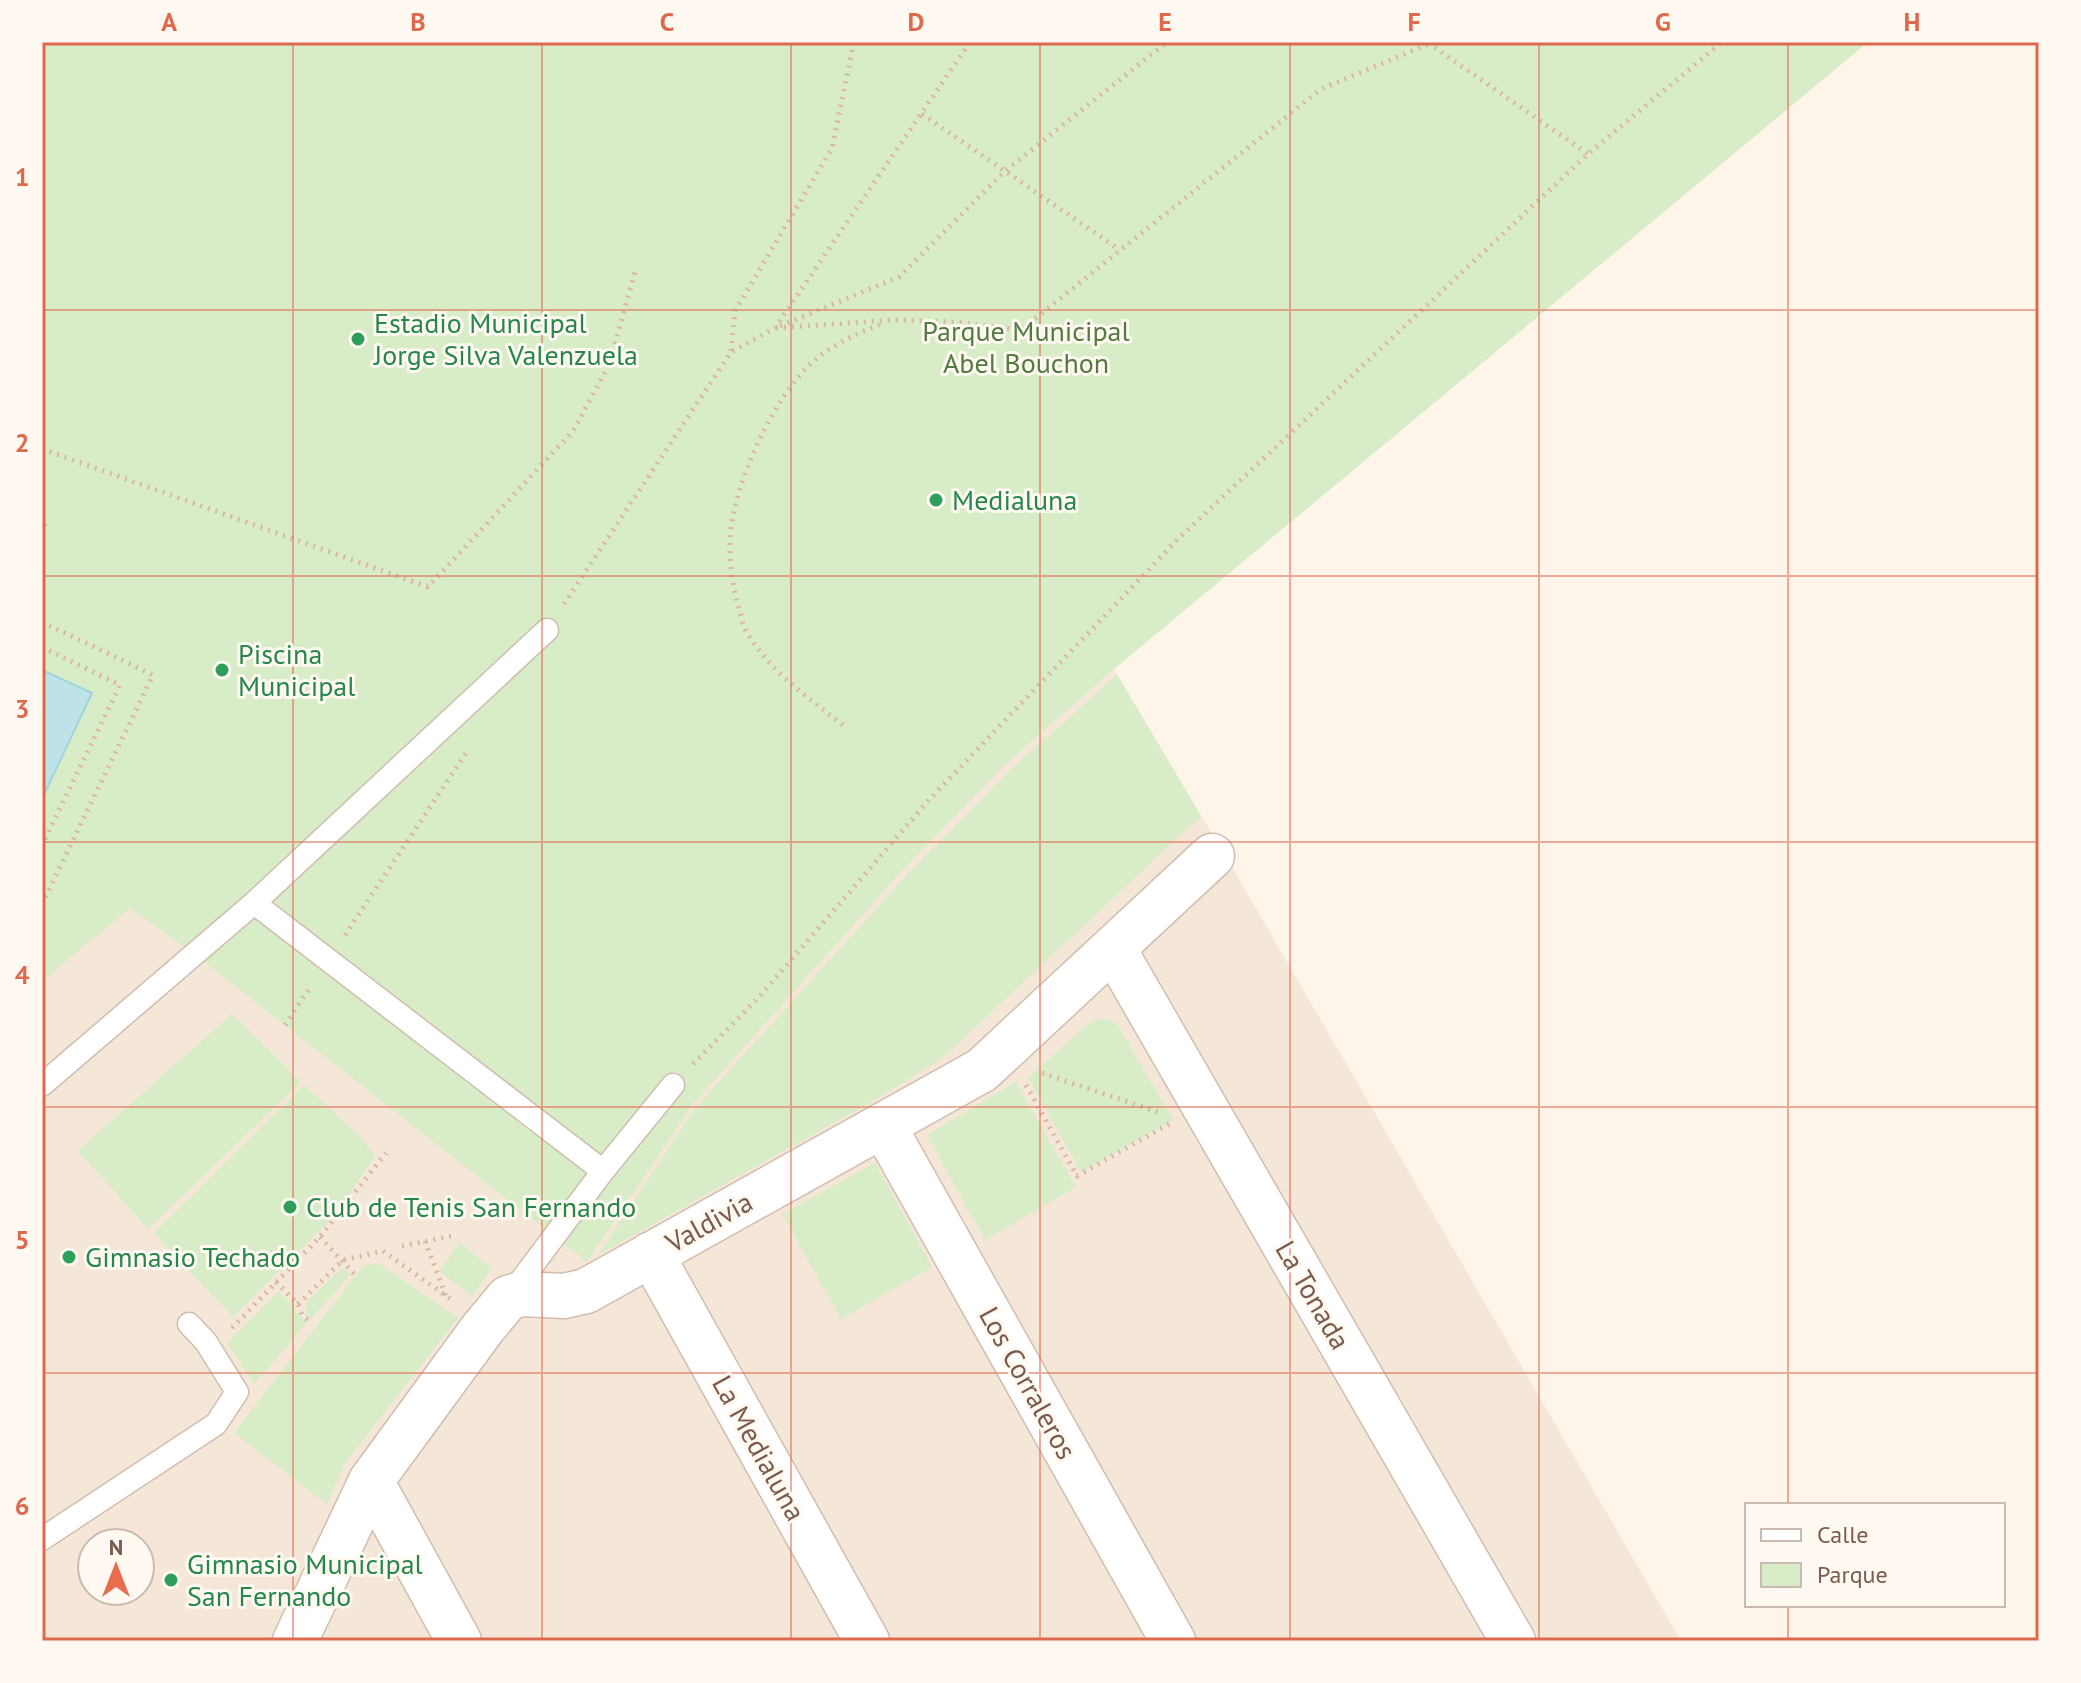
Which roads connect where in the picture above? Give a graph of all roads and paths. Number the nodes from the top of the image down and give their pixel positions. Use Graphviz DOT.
graph roads {
  1 [pos="854,42"];
  2 [pos="970,42"];
  3 [pos="1167,42"];
  4 [pos="1722,42"];
  5 [pos="1430,43"];
  6 [pos="922,114"];
  7 [pos="1588,154"];
  8 [pos="1005,171"];
  9 [pos="1120,250"];
  10 [pos="635,272"];
  11 [pos="893,320"];
  12 [pos="775,328"];
  13 [pos="731,352"];
  14 [pos="42,449"];
  15 [pos="42,516"];
  16 [pos="42,536"];
  17 [pos="42,622"];
  18 [pos="547,630"];
  19 [pos="42,647"];
  20 [pos="843,725"];
  21 [pos="468,749"];
  22 [pos="42,845"];
  23 [pos="1212,856"];
  24 [pos="254,903"];
  25 [pos="42,904"];
  26 [pos="1113,948"];
  27 [pos="328,960"];
  28 [pos="285,1025"];
  29 [pos="1028,1068"];
  30 [pos="1020,1073"];
  31 [pos="42,1085"];
  32 [pos="673,1085"];
  33 [pos="883,1125"];
  34 [pos="386,1153"];
  35 [pos="603,1171"];
  36 [pos="452,1236"];
  37 [pos="320,1237"];
  38 [pos="425,1241"];
  39 [pos="402,1246"];
  40 [pos="651,1254"];
  41 [pos="343,1260"];
  42 [pos="355,1275"];
  43 [pos="276,1282"];
  44 [pos="446,1296"];
  45 [pos="508,1298"];
  46 [pos="456,1303"];
  47 [pos="298,1304"];
  48 [pos="311,1323"];
  49 [pos="189,1324"];
  50 [pos="223,1337"];
  51 [pos="371,1481"];
  52 [pos="42,1539"];
  53 [pos="295,1641"];
  54 [pos="459,1641"];
  55 [pos="867,1641"];
  56 [pos="1173,1641"];
  57 [pos="1513,1641"];
  1 -- 13 [label="path"];
  2 -- 6 [label="path"];
  3 -- 8 [label="path"];
  4 -- 7 [label="path"];
  5 -- 7 [label="path"];
  5 -- 9 [label="path"];
  6 -- 8 [label="path"];
  6 -- 12 [label="path"];
  7 -- 32 [label="path"];
  8 -- 9 [label="path"];
  8 -- 12 [label="path"];
  9 -- 11 [label="path"];
  10 -- 14 [label="path"];
  11 -- 12 [label="path"];
  11 -- 20 [label="path"];
  12 -- 13 [label="path"];
  13 -- 18 [label="path"];
  15 -- 16 [label="path"];
  17 -- 25 [label="path"];
  18 -- 24 [label="lane"];
  19 -- 22 [label="path"];
  21 -- 27 [label="path"];
  23 -- 26 [label="street, Valdivia"];
  24 -- 27 [label="lane"];
  24 -- 31 [label="lane"];
  26 -- 33 [label="street, Valdivia"];
  26 -- 57 [label="street, La Tonada"];
  27 -- 28 [label="path"];
  27 -- 35 [label="lane"];
  29 -- 30 [label="path"];
  32 -- 35 [label="lane"];
  33 -- 40 [label="street, Valdivia"];
  33 -- 56 [label="street, Los Corraleros"];
  34 -- 37 [label="path"];
  35 -- 45 [label="lane"];
  36 -- 38 [label="path"];
  37 -- 41 [label="path"];
  37 -- 43 [label="path"];
  38 -- 39 [label="path"];
  38 -- 44 [label="path"];
  40 -- 45 [label="street, Valdivia"];
  40 -- 55 [label="street, La Medialuna"];
  41 -- 42 [label="path"];
  41 -- 44 [label="path"];
  41 -- 47 [label="path"];
  43 -- 47 [label="path"];
  43 -- 50 [label="path"];
  44 -- 46 [label="path"];
  45 -- 51 [label="street"];
  47 -- 48 [label="path"];
  49 -- 52 [label="lane"];
  51 -- 53 [label="street"];
  51 -- 54 [label="street"];
}
